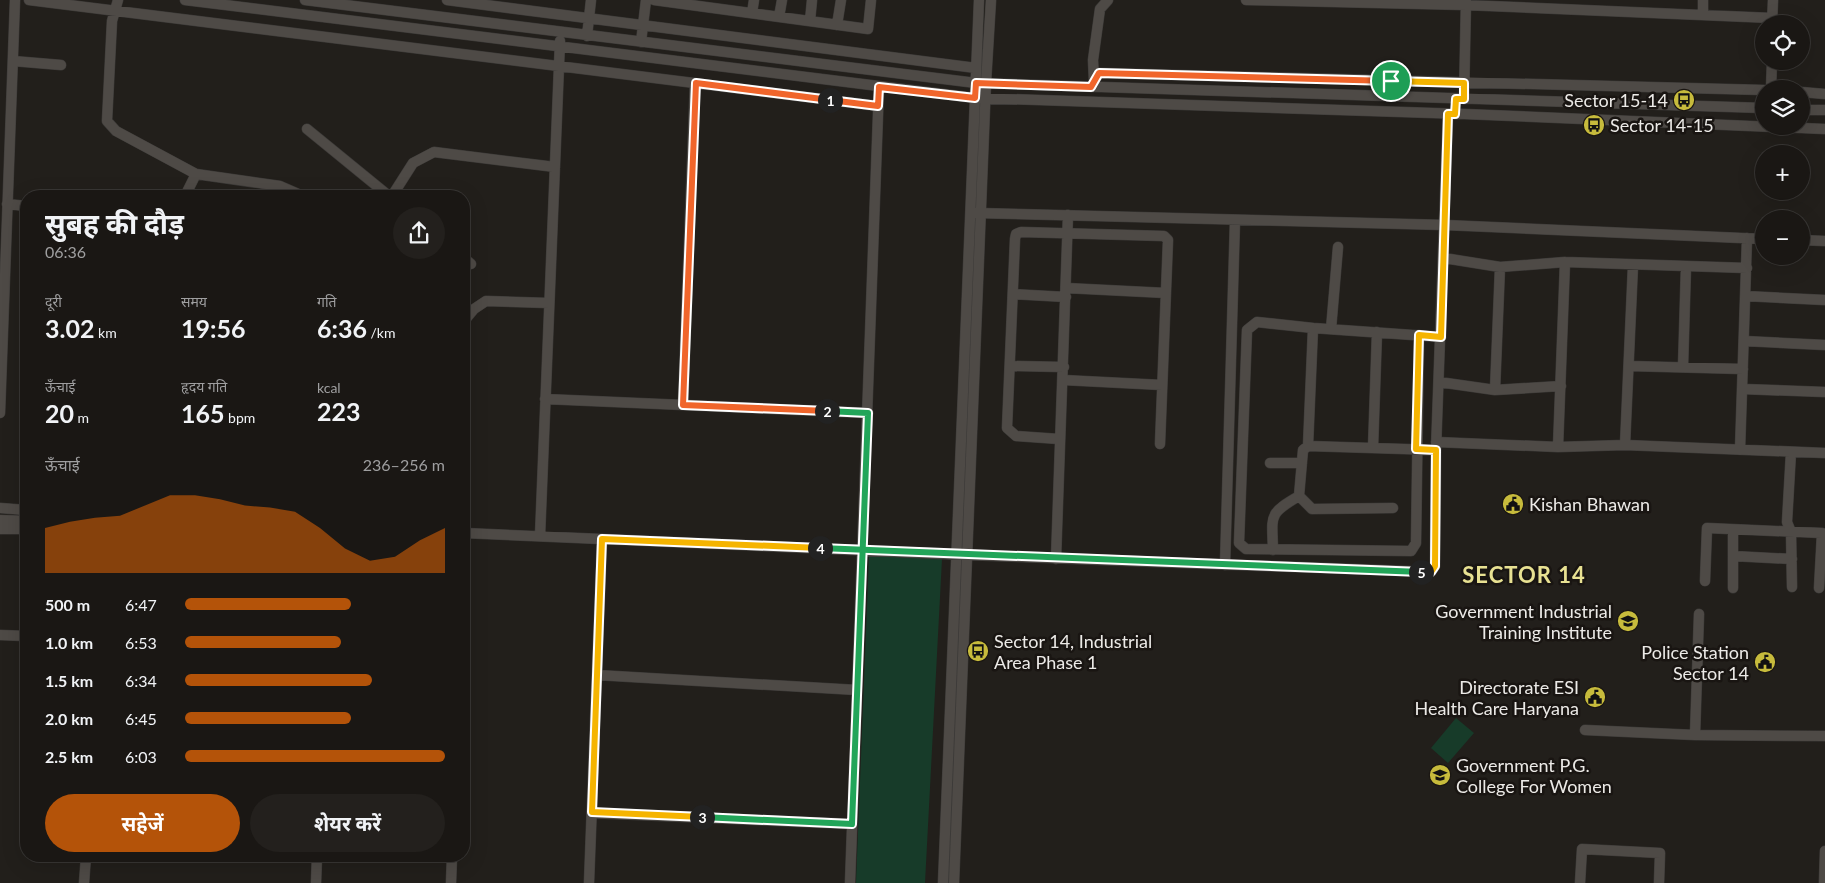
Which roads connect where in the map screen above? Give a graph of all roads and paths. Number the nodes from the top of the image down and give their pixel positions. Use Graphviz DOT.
graph roads {
  1 [pos="15,0"];
  2 [pos="29,0"];
  3 [pos="185,0"];
  4 [pos="305,0"];
  5 [pos="447,0"];
  6 [pos="591,0"];
  7 [pos="646,0"];
  8 [pos="654,0"];
  9 [pos="754,0"];
  10 [pos="782,0"];
  11 [pos="812,0"];
  12 [pos="840,0"];
  13 [pos="871,0"];
  14 [pos="979,0"];
  15 [pos="992,0"];
  16 [pos="1108,0"];
  17 [pos="1246,0"];
  18 [pos="1703,0"];
  19 [pos="1773,0"];
  20 [pos="679,2"];
  21 [pos="1403,2"];
  22 [pos="1466,3"];
  23 [pos="713,4"];
  24 [pos="117,5"];
  25 [pos="752,13"];
  26 [pos="1704,14"];
  27 [pos="1772,15"];
  28 [pos="589,17"];
  29 [pos="779,17"];
  30 [pos="1755,19"];
  31 [pos="810,21"];
  32 [pos="643,24"];
  33 [pos="837,25"];
  34 [pos="560,32"];
  35 [pos="587,36"];
  36 [pos="641,42"];
  37 [pos="560,46"];
  38 [pos="12,61"];
  39 [pos="61,65"];
  40 [pos="559,66"];
  41 [pos="976,68"];
  42 [pos="696,83"];
  43 [pos="981,83"];
  44 [pos="1464,83"];
  45 [pos="1093,84"];
  46 [pos="879,87"];
  47 [pos="1755,90"];
  48 [pos="1810,93"];
  49 [pos="1825,94"];
  50 [pos="980,99"];
  51 [pos="1460,99"];
  52 [pos="878,106"];
  53 [pos="1755,108"];
  54 [pos="1810,110"];
  55 [pos="1825,110"];
  56 [pos="1452,114"];
  57 [pos="1755,126"];
  58 [pos="1810,128"];
  59 [pos="306,129"];
  60 [pos="1825,129"];
  61 [pos="555,167"];
  62 [pos="196,174"];
  63 [pos="188,190"];
  64 [pos="289,190"];
  65 [pos="382,190"];
  66 [pos="394,190"];
  67 [pos="7,204"];
  68 [pos="20,205"];
  69 [pos="976,213"];
  70 [pos="1068,215"];
  71 [pos="1235,220"];
  72 [pos="1445,225"];
  73 [pos="1068,233"];
  74 [pos="1747,238"];
  75 [pos="1755,238"];
  76 [pos="1810,240"];
  77 [pos="1825,241"];
  78 [pos="1338,247"];
  79 [pos="1444,258"];
  80 [pos="1565,262"];
  81 [pos="1633,265"];
  82 [pos="1500,266"];
  83 [pos="1686,266"];
  84 [pos="1747,268"];
  85 [pos="1066,292"];
  86 [pos="1166,293"];
  87 [pos="1013,294"];
  88 [pos="1745,296"];
  89 [pos="1825,300"];
  90 [pos="549,303"];
  91 [pos="470,313"];
  92 [pos="1313,328"];
  93 [pos="1331,329"];
  94 [pos="1377,332"];
  95 [pos="1419,335"];
  96 [pos="1441,337"];
  97 [pos="1744,341"];
  98 [pos="1825,345"];
  99 [pos="1010,366"];
  100 [pos="1064,366"];
  101 [pos="1629,366"];
  102 [pos="1683,367"];
  103 [pos="1743,369"];
  104 [pos="1063,380"];
  105 [pos="1439,382"];
  106 [pos="1162,385"];
  107 [pos="1561,386"];
  108 [pos="1742,389"];
  109 [pos="1495,390"];
  110 [pos="1825,392"];
  111 [pos="545,399"];
  112 [pos="683,405"];
  113 [pos="0,413"];
  114 [pos="868,413"];
  115 [pos="1059,439"];
  116 [pos="1160,444"];
  117 [pos="1626,445"];
  118 [pos="1308,446"];
  119 [pos="1436,446"];
  120 [pos="1558,447"];
  121 [pos="1373,448"];
  122 [pos="1416,449"];
  123 [pos="1740,450"];
  124 [pos="1791,452"];
  125 [pos="1825,453"];
  126 [pos="1270,463"];
  127 [pos="1302,463"];
  128 [pos="1299,496"];
  129 [pos="0,508"];
  130 [pos="1393,508"];
  131 [pos="20,510"];
  132 [pos="0,520"];
  133 [pos="20,521"];
  134 [pos="0,529"];
  135 [pos="20,530"];
  136 [pos="1733,530"];
  137 [pos="1791,532"];
  138 [pos="470,534"];
  139 [pos="1824,534"];
  140 [pos="540,536"];
  141 [pos="602,539"];
  142 [pos="863,550"];
  143 [pos="1273,550"];
  144 [pos="956,555"];
  145 [pos="968,555"];
  146 [pos="1733,556"];
  147 [pos="1056,558"];
  148 [pos="1792,560"];
  149 [pos="1225,565"];
  150 [pos="1705,581"];
  151 [pos="1792,587"];
  152 [pos="1733,588"];
  153 [pos="1819,588"];
  154 [pos="1699,614"];
  155 [pos="0,635"];
  156 [pos="20,636"];
  157 [pos="597,675"];
  158 [pos="857,690"];
  159 [pos="1585,730"];
  160 [pos="1695,735"];
  161 [pos="1825,736"];
  162 [pos="592,812"];
  163 [pos="852,824"];
  164 [pos="1825,851"];
  165 [pos="86,862"];
  166 [pos="317,862"];
  167 [pos="452,862"];
  168 [pos="84,883"];
  169 [pos="316,883"];
  170 [pos="451,883"];
  171 [pos="590,883"];
  172 [pos="850,883"];
  173 [pos="943,883"];
  174 [pos="954,883"];
  175 [pos="1580,883"];
  176 [pos="1659,883"];
  177 [pos="1824,883"];
  1 -- 38 [label="street"];
  2 -- 24 [label="street"];
  3 -- 37 [label="street"];
  4 -- 34 [label="street"];
  5 -- 28 [label="street"];
  6 -- 28 [label="street"];
  7 -- 32 [label="street"];
  8 -- 20 [label="street"];
  9 -- 25 [label="street"];
  10 -- 29 [label="street"];
  11 -- 31 [label="street"];
  12 -- 33 [label="street"];
  13 -- 33 [label="street"];
  14 -- 41 [label="street"];
  15 -- 43 [label="street"];
  16 -- 45 [label="street"];
  17 -- 21 [label="street"];
  18 -- 26 [label="street"];
  19 -- 27 [label="street"];
  20 -- 23 [label="street"];
  21 -- 22 [label="street"];
  22 -- 26 [label="street"];
  22 -- 44 [label="street"];
  23 -- 25 [label="street"];
  24 -- 40 [label="street"];
  24 -- 62 [label="street"];
  25 -- 29 [label="street"];
  26 -- 30 [label="street"];
  28 -- 32 [label="street"];
  28 -- 35 [label="street"];
  29 -- 31 [label="street"];
  31 -- 33 [label="street"];
  32 -- 36 [label="street"];
  32 -- 41 [label="street"];
  34 -- 35 [label="street"];
  34 -- 37 [label="street"];
  35 -- 36 [label="street"];
  36 -- 43 [label="street"];
  37 -- 40 [label="street"];
  37 -- 46 [label="street"];
  38 -- 39 [label="street"];
  38 -- 67 [label="street"];
  40 -- 42 [label="street"];
  40 -- 61 [label="street"];
  41 -- 43 [label="street"];
  42 -- 52 [label="street"];
  42 -- 112 [label="street"];
  43 -- 45 [label="street"];
  43 -- 50 [label="street"];
  44 -- 45 [label="street"];
  44 -- 47 [label="street"];
  44 -- 51 [label="street"];
  45 -- 51 [label="street"];
  46 -- 50 [label="street"];
  46 -- 52 [label="street"];
  48 -- 49 [label="street"];
  50 -- 56 [label="street"];
  50 -- 69 [label="street"];
  51 -- 53 [label="street"];
  51 -- 56 [label="street"];
  52 -- 114 [label="street"];
  54 -- 55 [label="street"];
  56 -- 57 [label="street"];
  56 -- 72 [label="street"];
  58 -- 60 [label="street"];
  59 -- 65 [label="street"];
  61 -- 66 [label="street"];
  61 -- 90 [label="street"];
  62 -- 63 [label="street"];
  62 -- 64 [label="street"];
  67 -- 68 [label="street"];
  67 -- 113 [label="street"];
  69 -- 70 [label="street"];
  69 -- 144 [label="street"];
  69 -- 145 [label="street"];
  70 -- 71 [label="street"];
  70 -- 73 [label="street"];
  71 -- 72 [label="street"];
  71 -- 149 [label="street"];
  72 -- 74 [label="street"];
  72 -- 79 [label="street"];
  73 -- 85 [label="street"];
  73 -- 86 [label="street"];
  73 -- 87 [label="street"];
  74 -- 75 [label="street"];
  74 -- 84 [label="street"];
  76 -- 77 [label="street"];
  78 -- 93 [label="street"];
  79 -- 82 [label="street"];
  79 -- 96 [label="street"];
  80 -- 81 [label="street"];
  80 -- 82 [label="street"];
  80 -- 107 [label="street"];
  81 -- 83 [label="street"];
  81 -- 101 [label="street"];
  82 -- 109 [label="street"];
  83 -- 84 [label="street"];
  83 -- 102 [label="street"];
  84 -- 88 [label="street"];
  85 -- 86 [label="street"];
  85 -- 87 [label="street"];
  85 -- 100 [label="street"];
  86 -- 106 [label="street"];
  87 -- 99 [label="street"];
  88 -- 89 [label="street"];
  88 -- 97 [label="street"];
  90 -- 91 [label="street"];
  90 -- 111 [label="street"];
  92 -- 93 [label="street"];
  92 -- 118 [label="street"];
  92 -- 143 [label="street"];
  93 -- 94 [label="street"];
  94 -- 95 [label="street"];
  94 -- 121 [label="street"];
  95 -- 96 [label="street"];
  95 -- 122 [label="street"];
  96 -- 105 [label="street"];
  97 -- 98 [label="street"];
  97 -- 103 [label="street"];
  99 -- 100 [label="street"];
  99 -- 115 [label="street"];
  100 -- 104 [label="street"];
  101 -- 102 [label="street"];
  101 -- 117 [label="street"];
  102 -- 103 [label="street"];
  103 -- 108 [label="street"];
  104 -- 106 [label="street"];
  104 -- 115 [label="street"];
  105 -- 109 [label="street"];
  105 -- 119 [label="street"];
  106 -- 116 [label="street"];
  107 -- 109 [label="street"];
  107 -- 120 [label="street"];
  108 -- 110 [label="street"];
  108 -- 123 [label="street"];
  111 -- 112 [label="street"];
  111 -- 140 [label="street"];
  112 -- 114 [label="street"];
  114 -- 142 [label="street"];
  115 -- 147 [label="street"];
  117 -- 120 [label="street"];
  117 -- 123 [label="street"];
  118 -- 121 [label="street"];
  118 -- 127 [label="street"];
  119 -- 120 [label="street"];
  119 -- 122 [label="street"];
  119 -- 149 [label="street"];
  121 -- 122 [label="street"];
  122 -- 143 [label="street"];
  123 -- 124 [label="street"];
  124 -- 125 [label="street"];
  124 -- 137 [label="street"];
  126 -- 127 [label="street"];
  127 -- 128 [label="street"];
  128 -- 130 [label="street"];
  128 -- 143 [label="street"];
  129 -- 131 [label="street"];
  132 -- 133 [label="street"];
  134 -- 135 [label="street"];
  136 -- 137 [label="street"];
  136 -- 146 [label="street"];
  136 -- 150 [label="street"];
  137 -- 139 [label="street"];
  137 -- 148 [label="street"];
  138 -- 140 [label="street"];
  139 -- 153 [label="street"];
  140 -- 141 [label="street"];
  141 -- 142 [label="street"];
  141 -- 157 [label="street"];
  142 -- 144 [label="street"];
  142 -- 158 [label="street"];
  144 -- 145 [label="street"];
  144 -- 173 [label="street"];
  145 -- 147 [label="street"];
  145 -- 174 [label="street"];
  146 -- 148 [label="street"];
  146 -- 152 [label="street"];
  147 -- 149 [label="street"];
  148 -- 151 [label="street"];
  154 -- 160 [label="street"];
  155 -- 156 [label="street"];
  157 -- 158 [label="street"];
  157 -- 162 [label="street"];
  158 -- 163 [label="street"];
  159 -- 160 [label="street"];
  160 -- 161 [label="street"];
  162 -- 163 [label="street"];
  162 -- 171 [label="street"];
  163 -- 172 [label="street"];
  164 -- 177 [label="street"];
  165 -- 168 [label="street"];
  166 -- 169 [label="street"];
  167 -- 170 [label="street"];
  175 -- 176 [label="street"];
}
